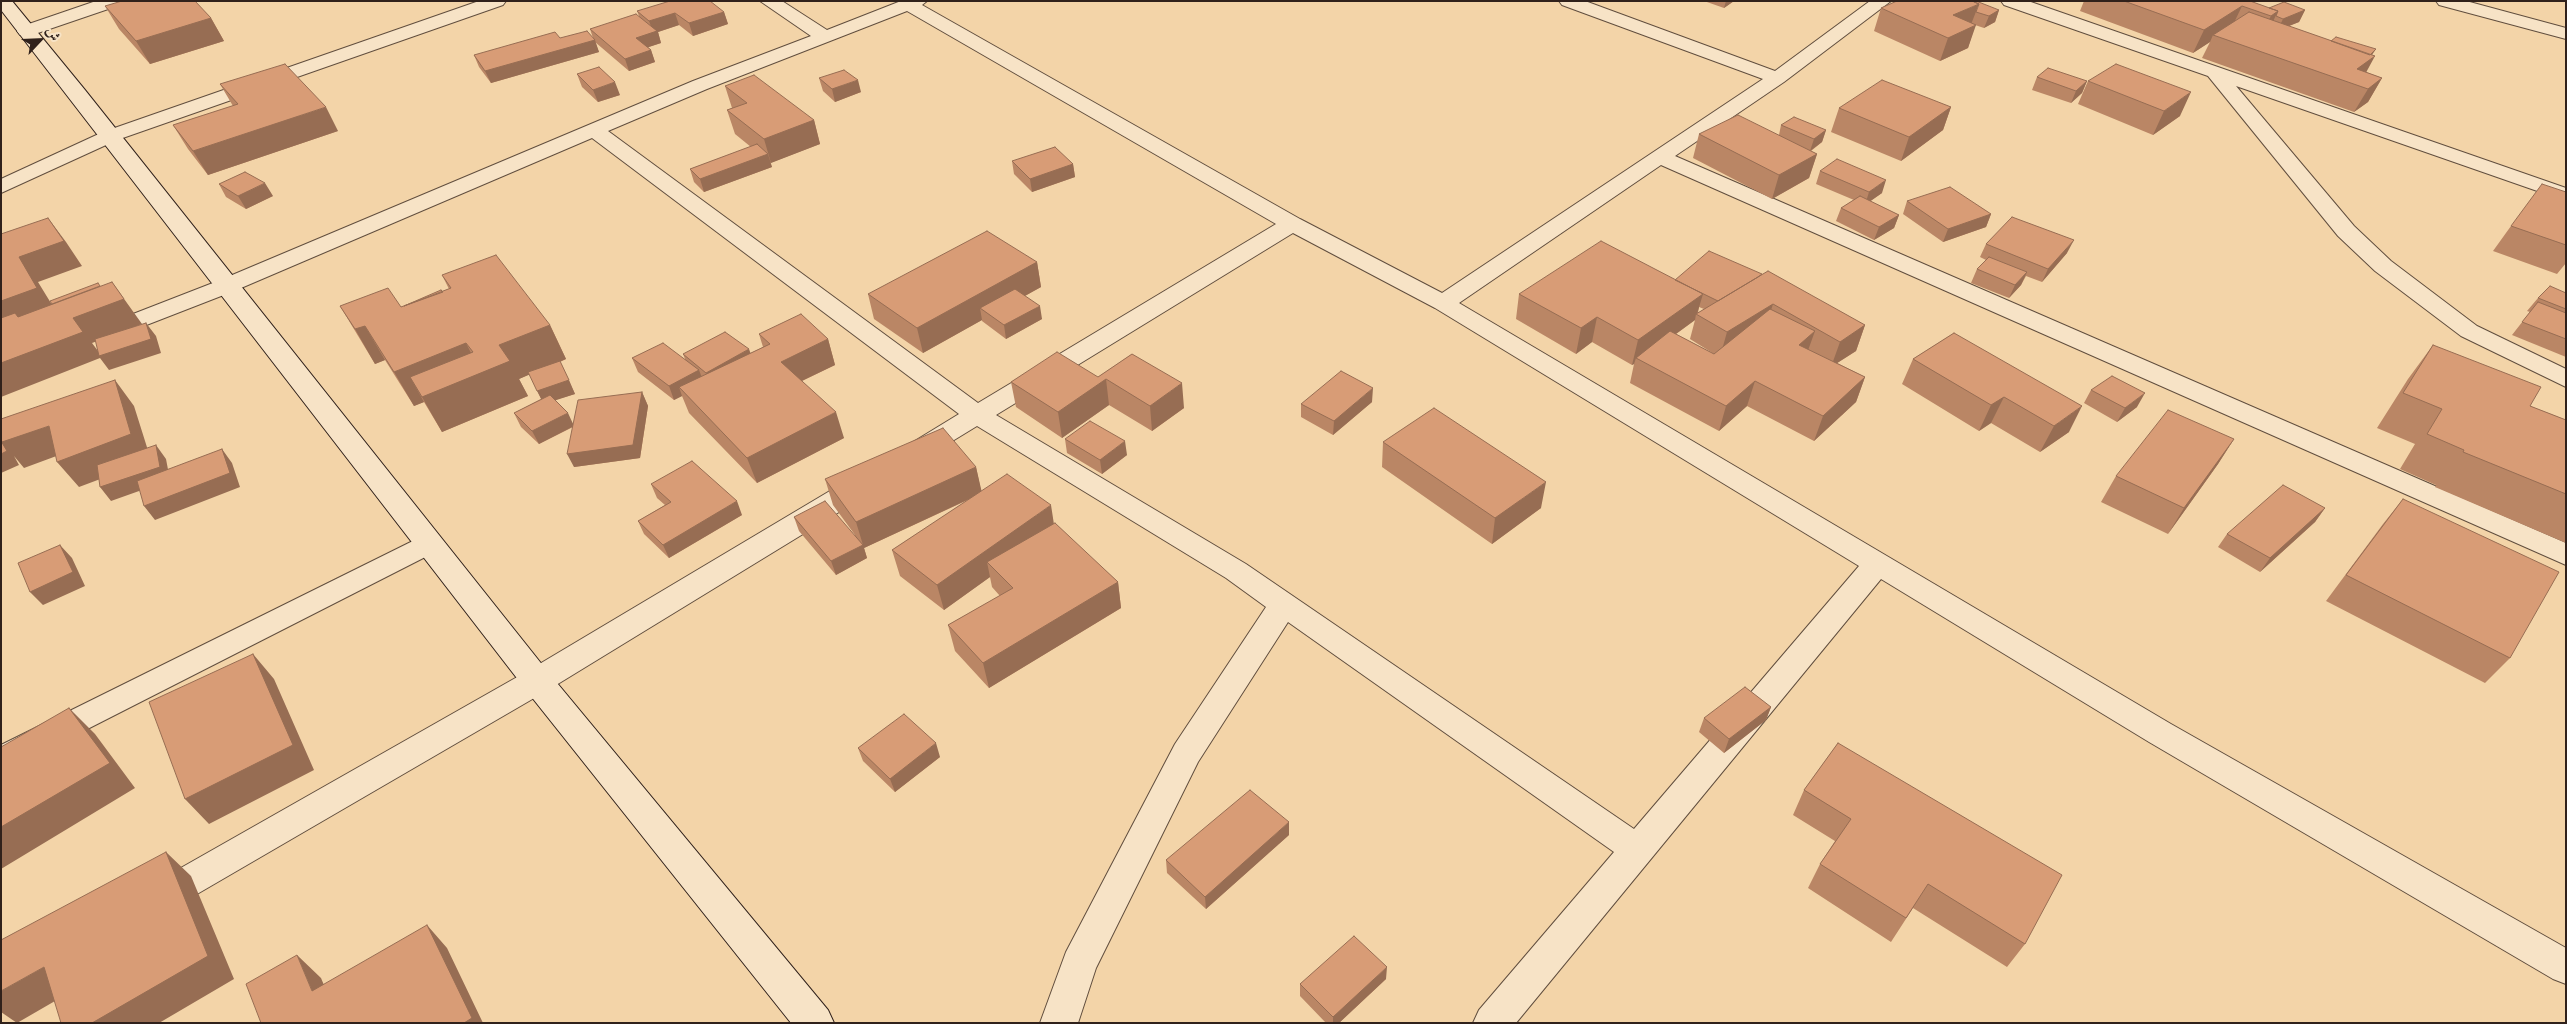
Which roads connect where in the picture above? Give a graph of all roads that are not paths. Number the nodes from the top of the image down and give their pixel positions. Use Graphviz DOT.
graph roads {
  1 [pos="3,1"];
  2 [pos="114,1"];
  3 [pos="497,1"];
  4 [pos="768,1"];
  5 [pos="1568,1"];
  6 [pos="1882,1"];
  7 [pos="2010,1"];
  8 [pos="2446,1"];
  9 [pos="914,3"];
  10 [pos="26,31"];
  11 [pos="2566,34"];
  12 [pos="826,37"];
  13 [pos="2215,73"];
  14 [pos="1777,78"];
  15 [pos="594,130"];
  16 [pos="110,136"];
  17 [pos="1660,157"];
  18 [pos="1,187"];
  19 [pos="2566,195"];
  20 [pos="1292,224"];
  21 [pos="226,286"];
  22 [pos="1443,303"];
  23 [pos="82,342"];
  24 [pos="2566,380"];
  25 [pos="977,414"];
  26 [pos="429,543"];
  27 [pos="2566,555"];
  28 [pos="1878,563"];
  29 [pos="1284,604"];
  30 [pos="537,681"];
  31 [pos="1,760"];
  32 [pos="1636,849"];
  33 [pos="140,910"];
  34 [pos="2566,967"];
  35 [pos="815,1023"];
  36 [pos="1059,1023"];
  37 [pos="1492,1023"];
  1 -- 10 [label="street"];
  2 -- 10 [label="street"];
  3 -- 16 [label="street"];
  4 -- 12 [label="street"];
  5 -- 14 [label="street"];
  6 -- 14 [label="street"];
  7 -- 13 [label="street"];
  8 -- 11 [label="street"];
  9 -- 12 [label="street"];
  9 -- 20 [label="street"];
  10 -- 16 [label="street"];
  12 -- 15 [label="street"];
  13 -- 19 [label="street"];
  13 -- 24 [label="street"];
  14 -- 17 [label="street"];
  15 -- 21 [label="street"];
  15 -- 25 [label="street"];
  16 -- 18 [label="street"];
  16 -- 21 [label="street"];
  17 -- 22 [label="street"];
  17 -- 27 [label="street"];
  20 -- 22 [label="street"];
  20 -- 25 [label="street"];
  21 -- 23 [label="street"];
  21 -- 26 [label="street"];
  22 -- 28 [label="street"];
  25 -- 29 [label="street"];
  25 -- 30 [label="street"];
  26 -- 30 [label="street"];
  26 -- 31 [label="street"];
  28 -- 32 [label="street"];
  28 -- 34 [label="street"];
  29 -- 32 [label="street"];
  29 -- 36 [label="street"];
  30 -- 33 [label="street"];
  30 -- 35 [label="street"];
  32 -- 37 [label="street"];
}
